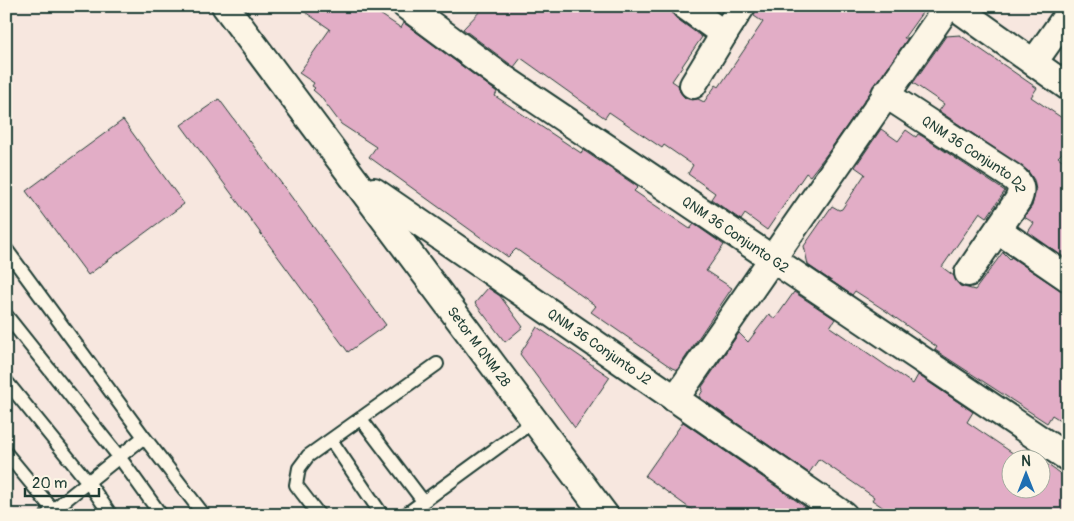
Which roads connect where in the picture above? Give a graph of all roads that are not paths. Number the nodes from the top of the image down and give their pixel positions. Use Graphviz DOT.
graph roads {
  1 [pos="225,6"];
  2 [pos="406,6"];
  3 [pos="685,6"];
  4 [pos="742,6"];
  5 [pos="948,6"];
  6 [pos="954,6"];
  7 [pos="1068,14"];
  8 [pos="724,34"];
  9 [pos="1034,62"];
  10 [pos="692,85"];
  11 [pos="1068,87"];
  12 [pos="886,94"];
  13 [pos="355,178"];
  14 [pos="998,230"];
  15 [pos="6,249"];
  16 [pos="772,258"];
  17 [pos="968,273"];
  18 [pos="1068,278"];
  19 [pos="6,315"];
  20 [pos="437,364"];
  21 [pos="6,381"];
  22 [pos="675,398"];
  23 [pos="361,419"];
  24 [pos="535,420"];
  25 [pos="144,438"];
  26 [pos="331,440"];
  27 [pos="6,453"];
  28 [pos="120,458"];
  29 [pos="1068,458"];
  30 [pos="88,482"];
  31 [pos="423,501"];
  32 [pos="52,513"];
  33 [pos="111,515"];
  34 [pos="161,515"];
  35 [pos="204,515"];
  36 [pos="319,515"];
  37 [pos="382,515"];
  38 [pos="405,515"];
  39 [pos="605,515"];
  40 [pos="844,515"];
  1 -- 13 [label="street, Setor M QNM 28"];
  2 -- 16 [label="street, QNM 36 Conjunto G2"];
  3 -- 8 [label="street"];
  4 -- 8 [label="street"];
  5 -- 12 [label="street"];
  6 -- 9 [label="street"];
  7 -- 9 [label="street"];
  8 -- 10 [label="street"];
  9 -- 11 [label="street"];
  12 -- 14 [label="street, QNM 36 Conjunto D2"];
  12 -- 16 [label="street"];
  13 -- 22 [label="street, QNM 36 Conjunto J2"];
  13 -- 24 [label="street, Setor M QNM 28"];
  14 -- 17 [label="street, QNM 36 Conjunto D2"];
  14 -- 18 [label="street"];
  15 -- 25 [label="lane"];
  16 -- 22 [label="street"];
  16 -- 29 [label="street, QNM 36 Conjunto G2"];
  19 -- 28 [label="lane"];
  20 -- 23 [label="lane"];
  21 -- 30 [label="lane"];
  22 -- 40 [label="street, QNM 36 Conjunto J2"];
  23 -- 26 [label="lane"];
  23 -- 31 [label="lane"];
  24 -- 31 [label="lane"];
  24 -- 39 [label="street, Setor M QNM 28"];
  25 -- 28 [label="lane"];
  25 -- 35 [label="lane"];
  26 -- 36 [label="lane"];
  26 -- 37 [label="lane"];
  27 -- 32 [label="lane"];
  28 -- 30 [label="lane"];
  28 -- 34 [label="lane"];
  30 -- 32 [label="lane"];
  30 -- 33 [label="lane"];
  31 -- 38 [label="lane"];
}
